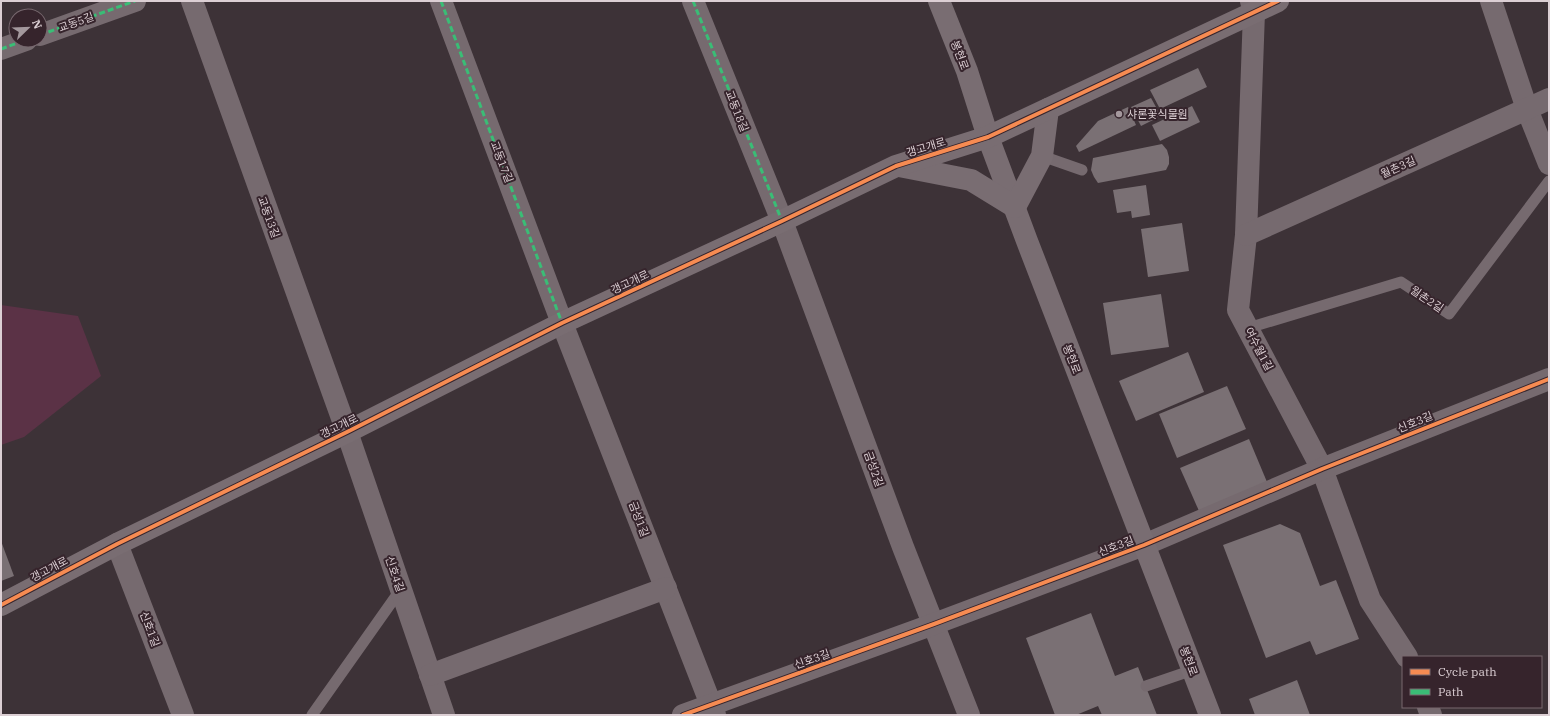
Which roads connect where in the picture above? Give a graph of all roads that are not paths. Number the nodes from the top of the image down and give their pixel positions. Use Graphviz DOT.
graph roads {
  1 [pos="135,1"];
  2 [pos="192,1"];
  3 [pos="441,1"];
  4 [pos="693,1"];
  5 [pos="939,1"];
  6 [pos="1278,1"];
  7 [pos="1490,1"];
  8 [pos="1253,7"];
  9 [pos="48,32"];
  10 [pos="1549,99"];
  11 [pos="1048,109"];
  12 [pos="1527,109"];
  13 [pos="988,137"];
  14 [pos="1042,156"];
  15 [pos="1549,164"];
  16 [pos="896,166"];
  17 [pos="1082,170"];
  18 [pos="1549,181"];
  19 [pos="1015,207"];
  20 [pos="782,221"];
  21 [pos="1246,235"];
  22 [pos="562,323"];
  23 [pos="1248,328"];
  24 [pos="1549,379"];
  25 [pos="347,432"];
  26 [pos="1322,469"];
  27 [pos="117,544"];
  28 [pos="1144,545"];
  29 [pos="666,588"];
  30 [pos="401,589"];
  31 [pos="1,605"];
  32 [pos="934,624"];
  33 [pos="1406,656"];
  34 [pos="1193,670"];
  35 [pos="430,675"];
  36 [pos="1146,686"];
  37 [pos="714,710"];
  38 [pos="183,715"];
  39 [pos="312,715"];
  40 [pos="444,715"];
  41 [pos="683,715"];
  42 [pos="969,715"];
  43 [pos="1210,715"];
  1 -- 9 [label="street, 교동5길"];
  2 -- 25 [label="street, 교동13길"];
  3 -- 22 [label="street, 교동17길"];
  4 -- 20 [label="street, 교동18길"];
  5 -- 13 [label="street, 봉현로"];
  6 -- 8 [label="street, 갱고개로"];
  7 -- 12 [label="street"];
  8 -- 11 [label="street, 갱고개로"];
  8 -- 21 [label="street, 여수월1길"];
  10 -- 12 [label="street, 월촌3길"];
  11 -- 13 [label="street, 갱고개로"];
  11 -- 14 [label="street"];
  12 -- 15 [label="street"];
  12 -- 21 [label="street, 월촌3길"];
  13 -- 16 [label="street, 갱고개로"];
  13 -- 19 [label="street, 봉현로"];
  14 -- 17 [label="lane"];
  14 -- 19 [label="street"];
  16 -- 19 [label="street"];
  16 -- 20 [label="street, 갱고개로"];
  18 -- 23 [label="lane, 월촌2길"];
  19 -- 28 [label="street, 봉현로"];
  20 -- 22 [label="street, 갱고개로"];
  20 -- 32 [label="street, 금성2길"];
  21 -- 23 [label="street, 여수월1길"];
  22 -- 25 [label="street, 갱고개로"];
  22 -- 29 [label="street, 금성1길"];
  23 -- 26 [label="street, 여수월1길"];
  24 -- 26 [label="street, 신호3길"];
  25 -- 27 [label="street, 갱고개로"];
  25 -- 30 [label="street, 신호4길"];
  26 -- 28 [label="street, 신호3길"];
  26 -- 33 [label="street, 여수월1길"];
  27 -- 31 [label="street, 갱고개로"];
  27 -- 38 [label="street, 신호1길"];
  28 -- 32 [label="street, 신호3길"];
  28 -- 34 [label="street, 봉현로"];
  29 -- 35 [label="street"];
  29 -- 37 [label="street, 금성1길"];
  30 -- 35 [label="street, 신호4길"];
  30 -- 39 [label="lane"];
  32 -- 37 [label="street, 신호3길"];
  32 -- 42 [label="street, 금성2길"];
  34 -- 36 [label="lane"];
  34 -- 43 [label="street, 봉현로"];
  35 -- 40 [label="street, 신호4길"];
  37 -- 41 [label="street, 신호3길"];
}
